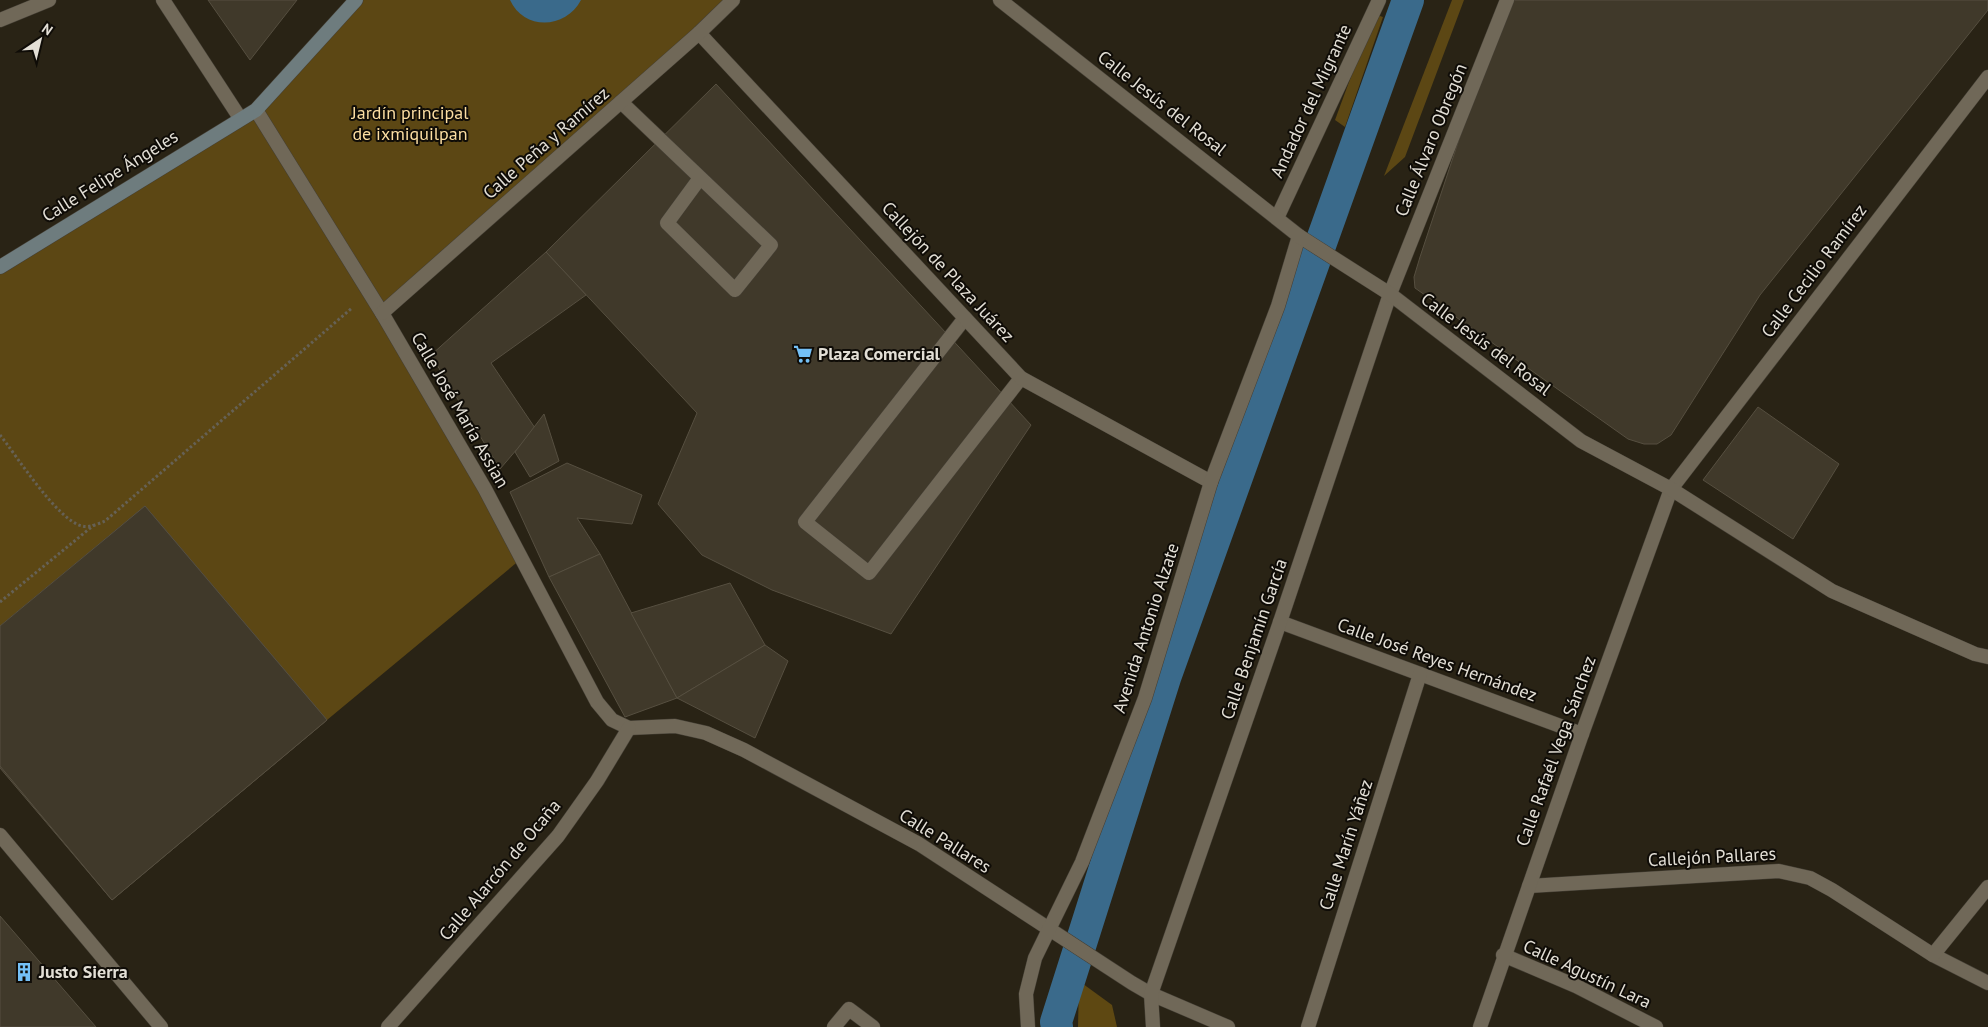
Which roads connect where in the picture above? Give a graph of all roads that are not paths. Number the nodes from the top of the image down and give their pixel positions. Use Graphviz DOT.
graph roads {
  1 [pos="49,0"];
  2 [pos="163,0"];
  3 [pos="356,0"];
  4 [pos="733,0"];
  5 [pos="1000,0"];
  6 [pos="1379,0"];
  7 [pos="1507,0"];
  8 [pos="0,20"];
  9 [pos="699,33"];
  10 [pos="1988,77"];
  11 [pos="621,102"];
  12 [pos="256,110"];
  13 [pos="240,118"];
  14 [pos="700,178"];
  15 [pos="1277,218"];
  16 [pos="1299,236"];
  17 [pos="0,267"];
  18 [pos="1390,294"];
  19 [pos="382,313"];
  20 [pos="965,318"];
  21 [pos="1021,378"];
  22 [pos="1211,482"];
  23 [pos="1671,490"];
  24 [pos="1280,622"];
  25 [pos="1988,656"];
  26 [pos="1420,674"];
  27 [pos="629,728"];
  28 [pos="1582,734"];
  29 [pos="0,834"];
  30 [pos="1529,886"];
  31 [pos="1988,887"];
  32 [pos="1050,930"];
  33 [pos="1503,955"];
  34 [pos="1933,955"];
  35 [pos="1988,983"];
  36 [pos="1151,994"];
  37 [pos="161,1027"];
  38 [pos="388,1027"];
  39 [pos="834,1027"];
  40 [pos="873,1027"];
  41 [pos="1028,1027"];
  42 [pos="1153,1027"];
  43 [pos="1228,1027"];
  44 [pos="1308,1027"];
  45 [pos="1480,1027"];
  46 [pos="1656,1027"];
  1 -- 8 [label="street"];
  2 -- 13 [label="street"];
  3 -- 12 [label="main road"];
  4 -- 9 [label="street, Calle Peña y Ramírez"];
  5 -- 15 [label="street, Calle Jesús del Rosal"];
  6 -- 15 [label="street, Andador del Migrante"];
  7 -- 18 [label="street, Calle Álvaro Obregón"];
  9 -- 11 [label="street, Calle Peña y Ramírez"];
  9 -- 20 [label="street, Callejón de Plaza Juárez"];
  10 -- 23 [label="street, Calle Cecilio Ramírez"];
  11 -- 14 [label="street"];
  11 -- 19 [label="street, Calle Peña y Ramírez"];
  12 -- 13 [label="main road, Calle Felipe Ángeles"];
  12 -- 19 [label="street, Calle José María Assian"];
  13 -- 17 [label="main road, Calle Felipe Ángeles"];
  14 -- 14 [label="street"];
  15 -- 16 [label="street, Calle Jesús del Rosal"];
  16 -- 18 [label="street, Calle Jesús del Rosal"];
  16 -- 22 [label="street, Avenida Antonio Alzate"];
  18 -- 23 [label="street, Calle Jesús del Rosal"];
  18 -- 24 [label="street, Calle Benjamín García"];
  19 -- 27 [label="street, Calle José María Assian"];
  20 -- 21 [label="street, Callejón de Plaza Juárez"];
  20 -- 21 [label="street"];
  21 -- 22 [label="street, Callejón de Plaza Juárez"];
  22 -- 32 [label="street, Avenida Antonio Alzate"];
  23 -- 25 [label="street, Calle Jesús del Rosal"];
  23 -- 28 [label="street, Calle Rafaél Vega Sánchez"];
  24 -- 26 [label="street, Calle José Reyes Hernández"];
  24 -- 36 [label="street, Calle Benjamín García"];
  26 -- 28 [label="street, Calle José Reyes Hernández"];
  26 -- 44 [label="street, Calle Marín Yáñez"];
  27 -- 32 [label="street, Calle Pallares"];
  27 -- 38 [label="street, Calle Alarcón de Ocaña"];
  28 -- 30 [label="street, Calle Rafaél Vega Sánchez"];
  29 -- 37 [label="street"];
  30 -- 33 [label="street, Calle Rafaél Vega Sánchez"];
  30 -- 34 [label="street, Callejón Pallares"];
  31 -- 34 [label="street"];
  32 -- 36 [label="street, Calle Pallares"];
  32 -- 41 [label="street, Avenida Antonio Alzate"];
  33 -- 45 [label="street, Calle Rafaél Vega Sánchez"];
  33 -- 46 [label="street, Calle Agustín Lara"];
  34 -- 35 [label="street, Callejón Pallares"];
  36 -- 42 [label="street"];
  36 -- 43 [label="street, Calle Pallares"];
  39 -- 40 [label="street"];
}
